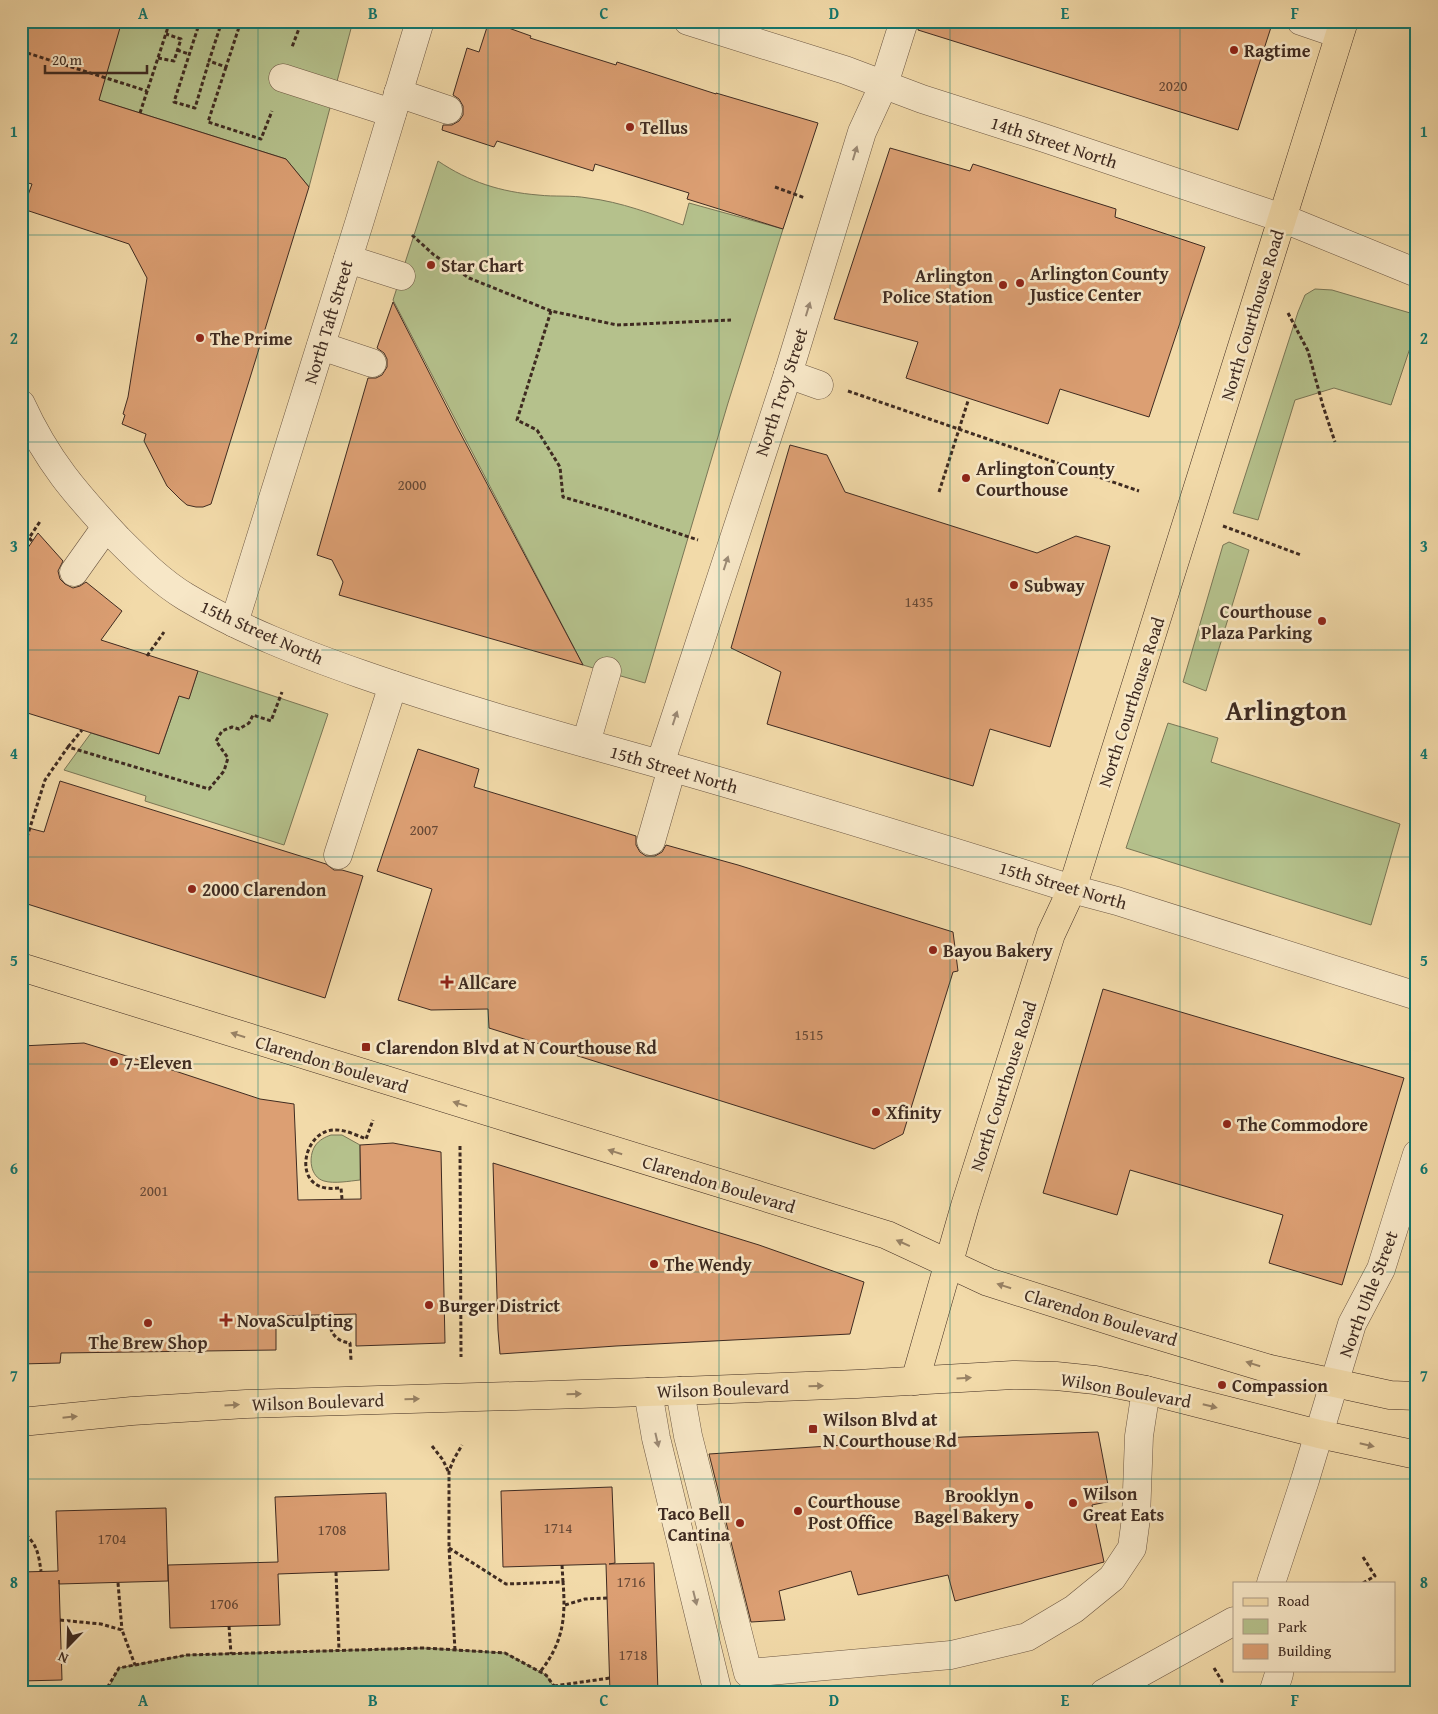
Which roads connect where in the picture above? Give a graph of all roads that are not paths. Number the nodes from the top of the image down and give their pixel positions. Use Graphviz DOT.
graph roads {
  1 [pos="420,21"];
  2 [pos="688,21"];
  3 [pos="904,21"];
  4 [pos="1301,21"];
  5 [pos="1342,28"];
  6 [pos="282,78"];
  7 [pos="884,84"];
  8 [pos="395,103"];
  9 [pos="448,110"];
  10 [pos="1282,218"];
  11 [pos="348,259"];
  12 [pos="1417,273"];
  13 [pos="401,276"];
  14 [pos="321,346"];
  15 [pos="372,363"];
  16 [pos="788,374"];
  17 [pos="832,388"];
  18 [pos="21,404"];
  19 [pos="106,527"];
  20 [pos="74,572"];
  21 [pos="234,623"];
  22 [pos="607,671"];
  23 [pos="393,685"];
  24 [pos="586,744"];
  25 [pos="666,766"];
  26 [pos="651,840"];
  27 [pos="338,855"];
  28 [pos="1072,889"];
  29 [pos="21,967"];
  30 [pos="1417,996"];
  31 [pos="1417,1154"];
  32 [pos="948,1262"];
  33 [pos="915,1381"];
  34 [pos="1334,1384"];
  35 [pos="1146,1390"];
  36 [pos="680,1391"];
  37 [pos="648,1392"];
  38 [pos="1417,1396"];
  39 [pos="21,1422"];
  40 [pos="1319,1434"];
  41 [pos="1417,1455"];
  42 [pos="1271,1582"];
  43 [pos="1233,1622"];
  44 [pos="1280,1672"];
  45 [pos="718,1693"];
  46 [pos="1104,1693"];
  47 [pos="1273,1693"];
  1 -- 8 [label="street, North Taft Street"];
  2 -- 7 [label="street, 14th Street North"];
  3 -- 7 [label="street, North Troy Street"];
  4 -- 5 [label="street"];
  5 -- 10 [label="main road, North Courthouse Road"];
  6 -- 8 [label="street"];
  7 -- 10 [label="street, 14th Street North"];
  16 -- 7 [label="street, North Troy Street, one-way"];
  8 -- 9 [label="street"];
  8 -- 11 [label="street, North Taft Street"];
  10 -- 12 [label="street, 14th Street North"];
  10 -- 28 [label="main road, North Courthouse Road"];
  11 -- 13 [label="street"];
  11 -- 14 [label="street, North Taft Street"];
  14 -- 15 [label="street"];
  14 -- 21 [label="street, North Taft Street"];
  16 -- 17 [label="street"];
  25 -- 16 [label="street, North Troy Street, one-way"];
  18 -- 19 [label="street, 15th Street North"];
  19 -- 20 [label="street"];
  19 -- 21 [label="street, 15th Street North"];
  21 -- 23 [label="street, 15th Street North"];
  22 -- 24 [label="street"];
  23 -- 24 [label="street, 15th Street North"];
  23 -- 27 [label="street"];
  24 -- 25 [label="street, 15th Street North"];
  25 -- 26 [label="street, North Troy Street"];
  25 -- 28 [label="street, 15th Street North"];
  28 -- 30 [label="street, 15th Street North"];
  28 -- 32 [label="main road, North Courthouse Road"];
  32 -- 29 [label="main road, Clarendon Boulevard, one-way"];
  31 -- 34 [label="street, North Uhle Street"];
  32 -- 33 [label="main road, North Courthouse Road"];
  34 -- 32 [label="main road, Clarendon Boulevard, one-way"];
  33 -- 35 [label="main road, Wilson Boulevard, one-way"];
  36 -- 33 [label="main road, Wilson Boulevard, one-way"];
  34 -- 38 [label="main road, Clarendon Boulevard"];
  34 -- 40 [label="street, North Uhle Street"];
  35 -- 36 [label="street"];
  35 -- 40 [label="main road, Wilson Boulevard, one-way"];
  36 -- 37 [label="main road, Wilson Boulevard"];
  39 -- 37 [label="main road, Wilson Boulevard, one-way"];
  37 -- 45 [label="street, one-way"];
  40 -- 41 [label="main road, Wilson Boulevard, one-way"];
  40 -- 42 [label="street, North Uhle Street"];
  43 -- 46 [label="street"];
  44 -- 47 [label="street"];
}
